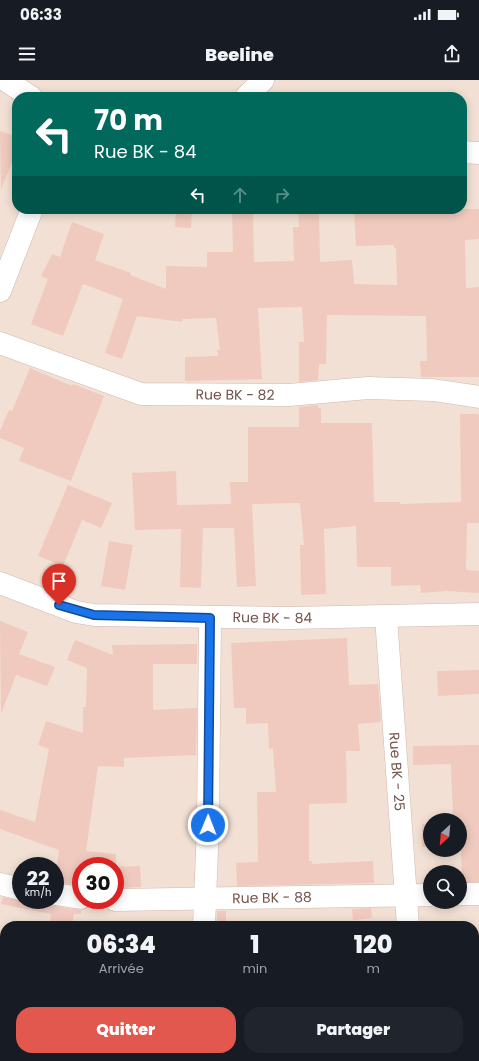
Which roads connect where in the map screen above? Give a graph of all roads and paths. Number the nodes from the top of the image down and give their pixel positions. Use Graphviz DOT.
graph roads {
  1 [pos="5,80"];
  2 [pos="263,80"];
  3 [pos="23,92"];
  4 [pos="251,92"];
  5 [pos="467,152"];
  6 [pos="479,153"];
  7 [pos="30,214"];
  8 [pos="0,291"];
  9 [pos="0,343"];
  10 [pos="479,397"];
  11 [pos="0,583"];
  12 [pos="479,614"];
  13 [pos="386,617"];
  14 [pos="210,618"];
  15 [pos="0,884"];
  16 [pos="12,887"];
  17 [pos="423,894"];
  18 [pos="467,894"];
  19 [pos="479,894"];
  20 [pos="407,895"];
  21 [pos="204,899"];
  22 [pos="124,900"];
  23 [pos="204,921"];
  24 [pos="408,921"];
  1 -- 3 [label="street"];
  2 -- 4 [label="street"];
  5 -- 6 [label="street"];
  7 -- 8 [label="street"];
  9 -- 10 [label="street, Rue BK - 82"];
  11 -- 14 [label="street, Rue BK - 84"];
  12 -- 13 [label="street, Rue BK - 84"];
  13 -- 14 [label="street, Rue BK - 84"];
  13 -- 20 [label="street, Rue BK - 25"];
  14 -- 21 [label="street"];
  15 -- 16 [label="street"];
  17 -- 20 [label="street, Rue BK - 88"];
  18 -- 19 [label="street"];
  20 -- 21 [label="street, Rue BK - 88"];
  20 -- 24 [label="street, Rue BK - 25"];
  21 -- 22 [label="street, Rue BK - 88"];
  21 -- 23 [label="street"];
}
